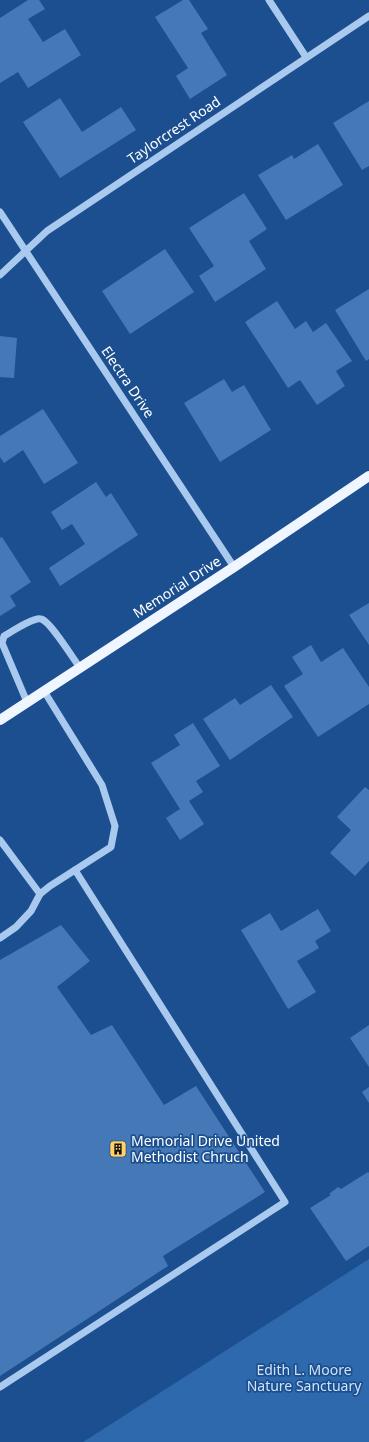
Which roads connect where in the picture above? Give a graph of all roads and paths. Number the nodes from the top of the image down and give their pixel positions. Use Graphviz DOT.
graph roads {
  1 [pos="269,0"];
  2 [pos="369,16"];
  3 [pos="306,58"];
  4 [pos="0,212"];
  5 [pos="26,252"];
  6 [pos="0,275"];
  7 [pos="369,476"];
  8 [pos="234,567"];
  9 [pos="80,668"];
  10 [pos="44,691"];
  11 [pos="27,702"];
  12 [pos="0,720"];
  13 [pos="0,840"];
  14 [pos="75,870"];
  15 [pos="40,894"];
  16 [pos="0,938"];
  17 [pos="0,1387"];
  1 -- 3 [label="street"];
  2 -- 3 [label="street, Taylorcrest Road"];
  3 -- 5 [label="street, Taylorcrest Road"];
  4 -- 5 [label="street, Electra Drive"];
  5 -- 6 [label="street, Taylorcrest Road"];
  5 -- 8 [label="street, Electra Drive"];
  7 -- 8 [label="main road, Memorial Drive"];
  8 -- 9 [label="main road, Memorial Drive"];
  9 -- 10 [label="main road, Memorial Drive"];
  9 -- 11 [label="street"];
  10 -- 11 [label="main road, Memorial Drive"];
  10 -- 14 [label="street"];
  11 -- 12 [label="main road, Memorial Drive"];
  13 -- 15 [label="street"];
  14 -- 15 [label="street"];
  14 -- 17 [label="street"];
  15 -- 16 [label="street"];
}
